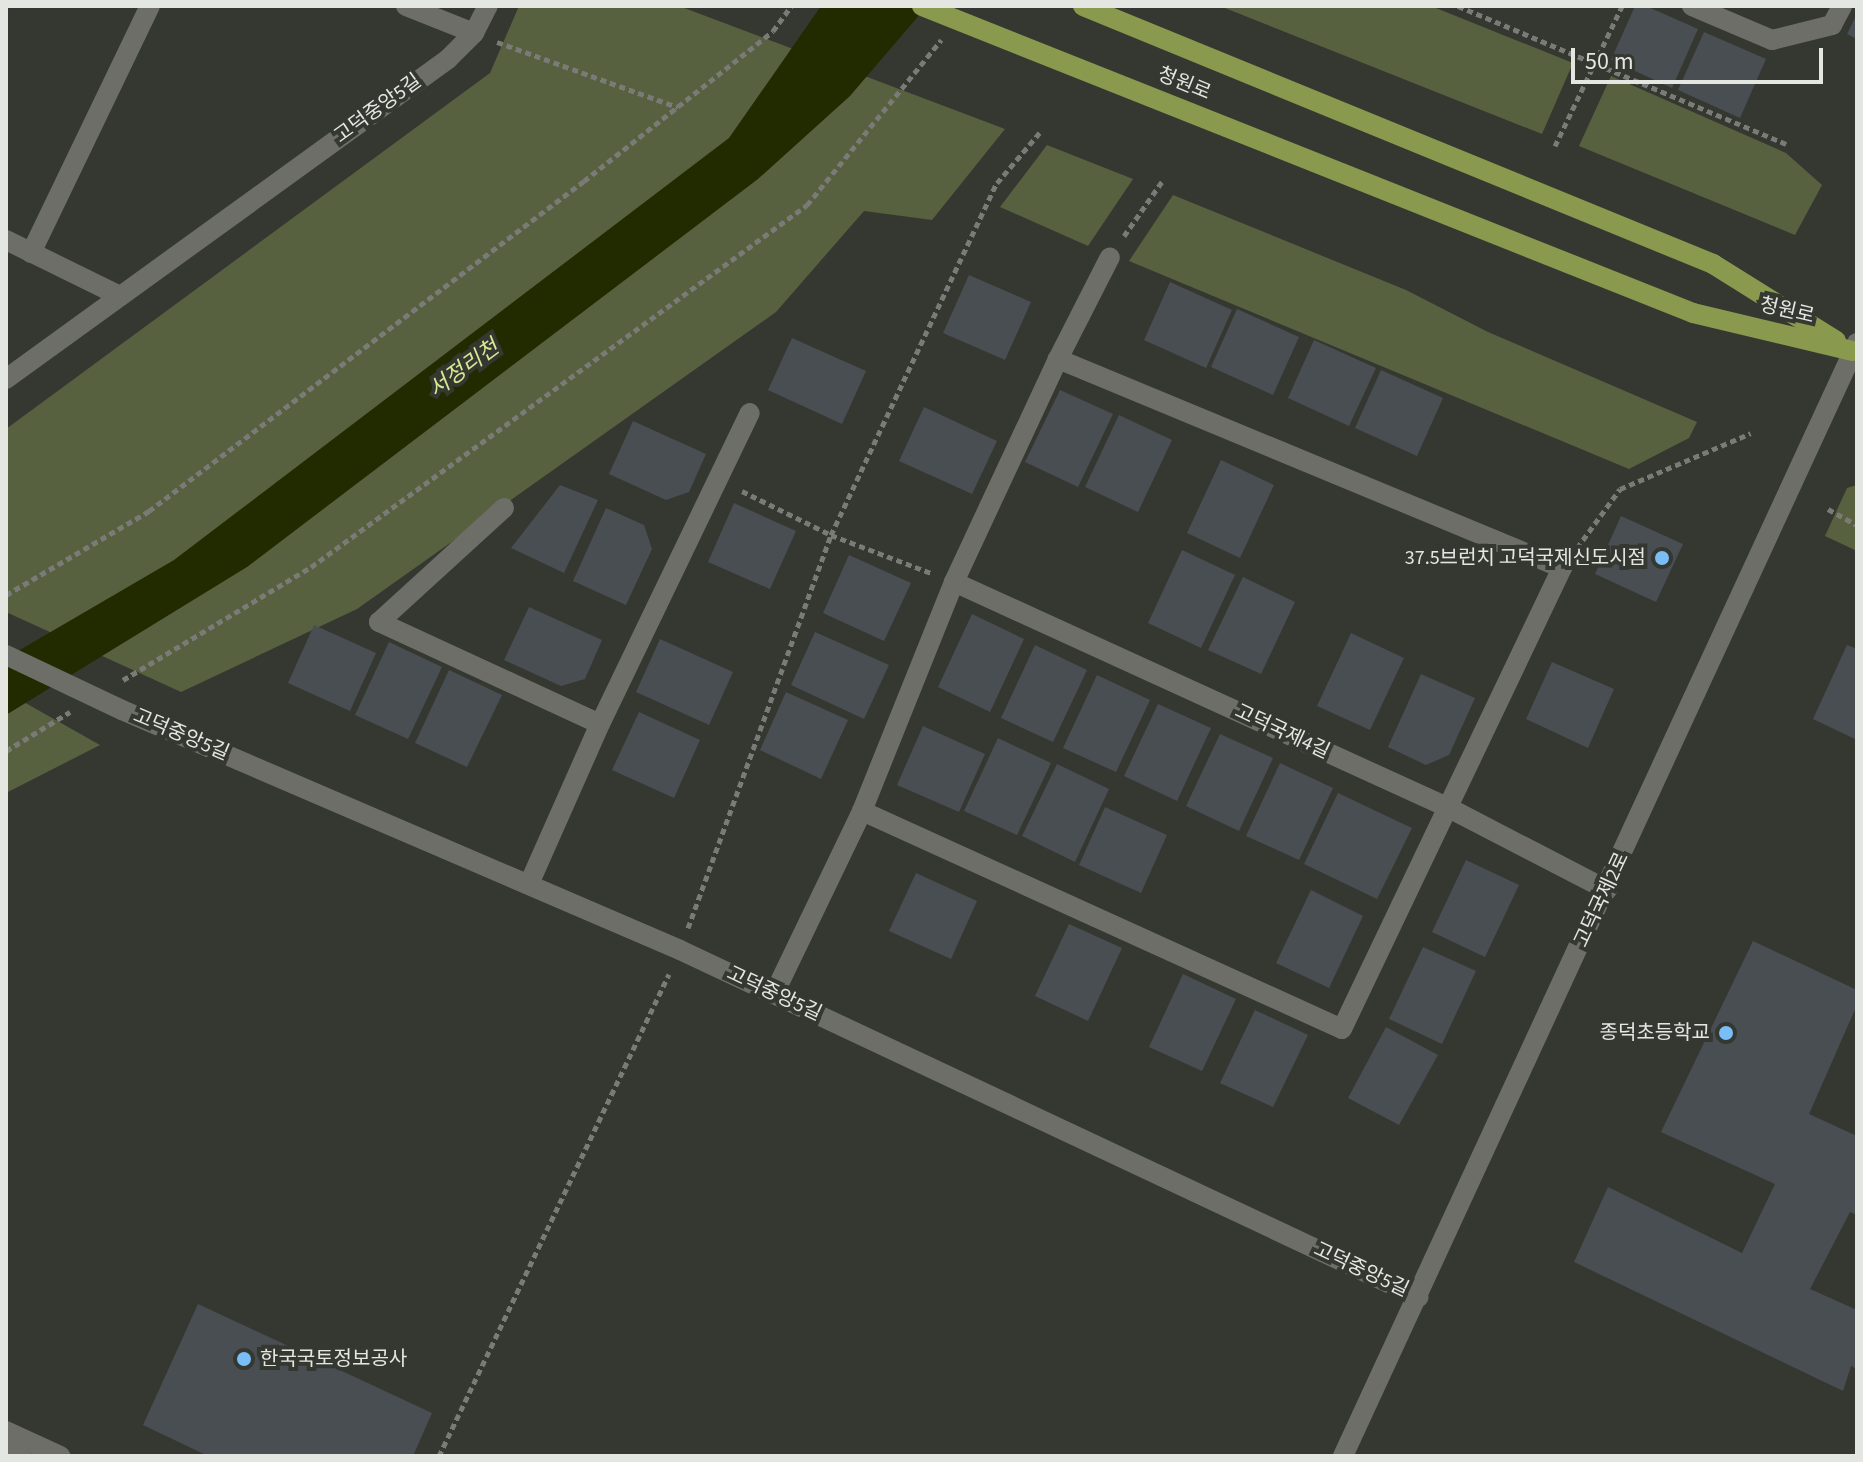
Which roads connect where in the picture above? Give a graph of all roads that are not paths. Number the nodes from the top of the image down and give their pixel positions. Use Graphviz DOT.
graph roads {
  1 [pos="150,6"];
  2 [pos="406,6"];
  3 [pos="488,6"];
  4 [pos="922,6"];
  5 [pos="1083,6"];
  6 [pos="1692,6"];
  7 [pos="1842,6"];
  8 [pos="474,33"];
  9 [pos="6,240"];
  10 [pos="31,253"];
  11 [pos="1110,257"];
  12 [pos="120,296"];
  13 [pos="1856,349"];
  14 [pos="1058,359"];
  15 [pos="6,379"];
  16 [pos="750,413"];
  17 [pos="504,508"];
  18 [pos="954,582"];
  19 [pos="6,655"];
  20 [pos="600,724"];
  21 [pos="1449,808"];
  22 [pos="862,811"];
  23 [pos="529,884"];
  24 [pos="1607,890"];
  25 [pos="774,994"];
  26 [pos="1418,1297"];
  27 [pos="6,1431"];
  28 [pos="6,1449"];
  29 [pos="21,1456"];
  30 [pos="60,1456"];
  31 [pos="1343,1456"];
  1 -- 10 [label="street"];
  2 -- 8 [label="street"];
  3 -- 8 [label="street, 고덕중앙5길"];
  4 -- 13 [label="main road, 청원로"];
  5 -- 13 [label="main road, 청원로"];
  6 -- 7 [label="street"];
  8 -- 12 [label="street, 고덕중앙5길"];
  9 -- 10 [label="street"];
  10 -- 12 [label="street"];
  11 -- 14 [label="street"];
  12 -- 15 [label="street, 고덕중앙5길"];
  13 -- 24 [label="street, 고덕국제2로"];
  14 -- 18 [label="street"];
  14 -- 21 [label="street"];
  16 -- 20 [label="street"];
  17 -- 20 [label="street"];
  18 -- 21 [label="street, 고덕국제4길"];
  18 -- 22 [label="street"];
  19 -- 23 [label="street, 고덕중앙5길"];
  20 -- 23 [label="street"];
  21 -- 22 [label="street"];
  21 -- 24 [label="street, 고덕국제4길"];
  22 -- 25 [label="street"];
  23 -- 25 [label="street, 고덕중앙5길"];
  24 -- 26 [label="street, 고덕국제2로"];
  25 -- 26 [label="street, 고덕중앙5길"];
  26 -- 31 [label="street, 고덕국제2로"];
  27 -- 30 [label="street"];
  28 -- 29 [label="street"];
}
